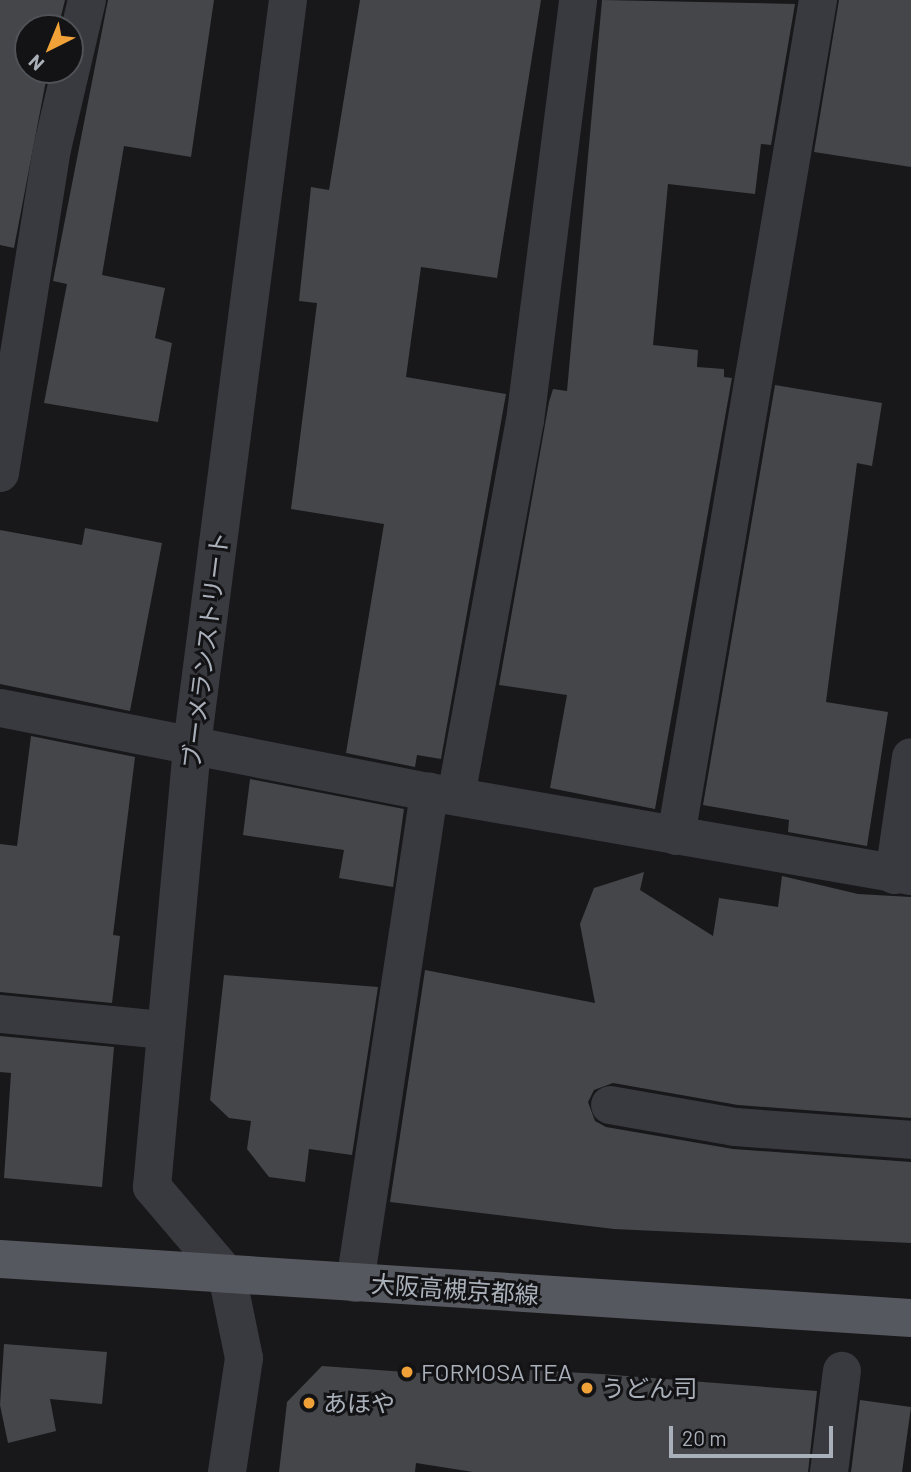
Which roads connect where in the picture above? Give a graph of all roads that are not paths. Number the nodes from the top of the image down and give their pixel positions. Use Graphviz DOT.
graph roads {
  1 [pos="87,0"];
  2 [pos="288,0"];
  3 [pos="578,0"];
  4 [pos="818,0"];
  5 [pos="0,473"];
  6 [pos="0,708"];
  7 [pos="192,745"];
  8 [pos="911,757"];
  9 [pos="443,794"];
  10 [pos="676,836"];
  11 [pos="902,876"];
  12 [pos="0,1014"];
  13 [pos="164,1030"];
  14 [pos="610,1105"];
  15 [pos="911,1140"];
  16 [pos="0,1259"];
  17 [pos="227,1275"];
  18 [pos="355,1283"];
  19 [pos="911,1318"];
  20 [pos="842,1371"];
  21 [pos="227,1472"];
  22 [pos="829,1472"];
  1 -- 5 [label="street"];
  2 -- 7 [label="street, ブーメランストリート"];
  3 -- 9 [label="street"];
  4 -- 10 [label="street"];
  6 -- 7 [label="street"];
  7 -- 9 [label="street"];
  7 -- 13 [label="street, ブーメランストリート"];
  8 -- 11 [label="street"];
  9 -- 10 [label="street"];
  9 -- 18 [label="street"];
  10 -- 11 [label="street"];
  12 -- 13 [label="street"];
  13 -- 17 [label="street, ブーメランストリート"];
  14 -- 15 [label="street"];
  16 -- 17 [label="main road, 大阪高槻京都線"];
  17 -- 18 [label="main road, 大阪高槻京都線"];
  17 -- 21 [label="street"];
  18 -- 19 [label="main road, 大阪高槻京都線"];
  20 -- 22 [label="street"];
}
